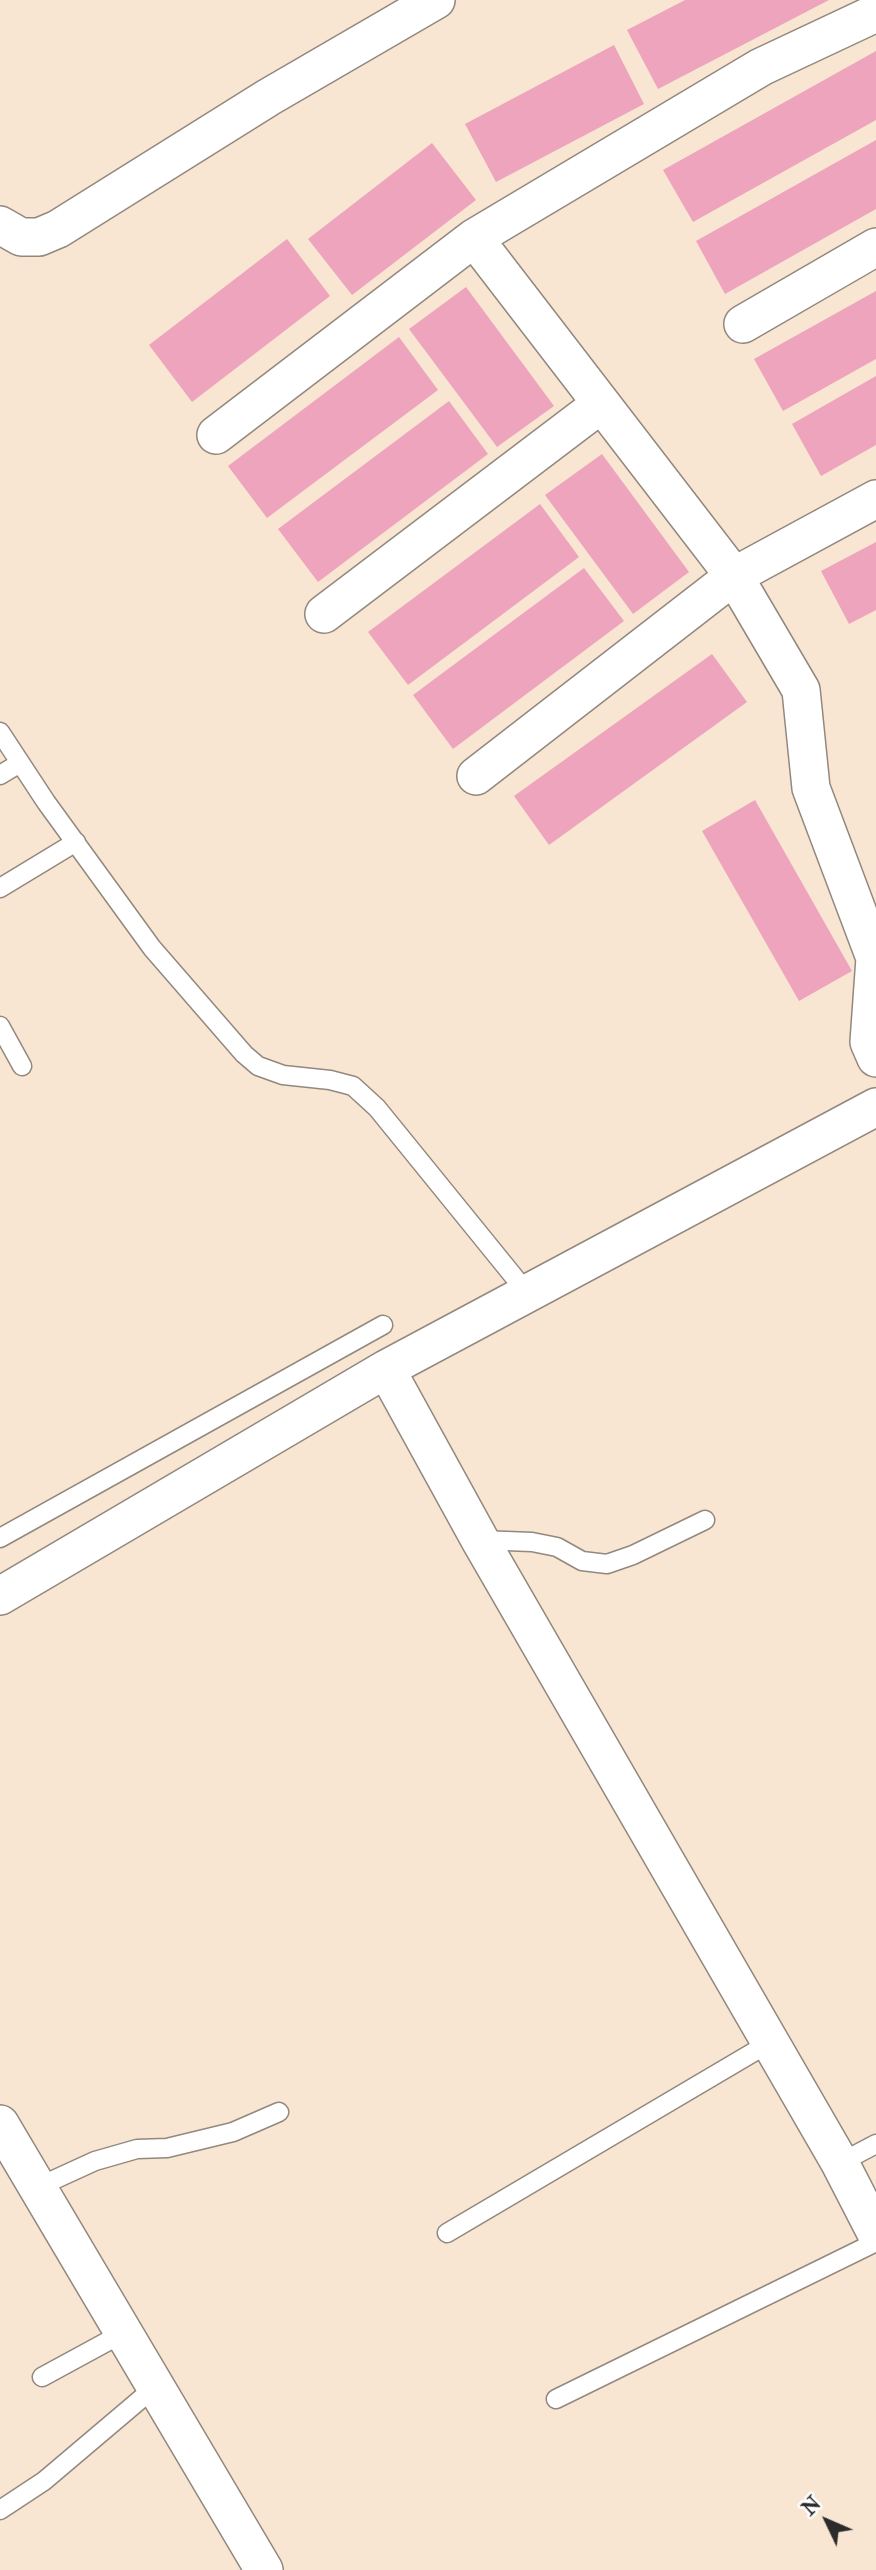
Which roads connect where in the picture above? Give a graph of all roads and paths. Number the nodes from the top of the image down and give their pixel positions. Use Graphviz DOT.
graph roads {
  1 [pos="436,0"];
  2 [pos="876,13"];
  3 [pos="0,226"];
  4 [pos="474,238"];
  5 [pos="876,247"];
  6 [pos="743,324"];
  7 [pos="601,404"];
  8 [pos="216,435"];
  9 [pos="876,499"];
  10 [pos="734,576"];
  11 [pos="324,614"];
  12 [pos="0,733"];
  13 [pos="20,763"];
  14 [pos="0,775"];
  15 [pos="476,776"];
  16 [pos="76,842"];
  17 [pos="0,888"];
  18 [pos="875,959"];
  19 [pos="0,1026"];
  20 [pos="876,1058"];
  21 [pos="22,1066"];
  22 [pos="876,1107"];
  23 [pos="528,1294"];
  24 [pos="383,1325"];
  25 [pos="386,1368"];
  26 [pos="705,1520"];
  27 [pos="0,1538"];
  28 [pos="480,1541"];
  29 [pos="0,1596"];
  30 [pos="769,2043"];
  31 [pos="279,2112"];
  32 [pos="0,2124"];
  33 [pos="876,2144"];
  34 [pos="840,2163"];
  35 [pos="36,2188"];
  36 [pos="447,2233"];
  37 [pos="876,2233"];
  38 [pos="876,2242"];
  39 [pos="123,2333"];
  40 [pos="43,2376"];
  41 [pos="155,2388"];
  42 [pos="556,2399"];
  43 [pos="0,2510"];
  44 [pos="264,2570"];
  1 -- 3 [label="street"];
  2 -- 4 [label="street"];
  4 -- 7 [label="street"];
  4 -- 8 [label="street"];
  5 -- 6 [label="street"];
  7 -- 10 [label="street"];
  7 -- 11 [label="street"];
  9 -- 10 [label="street"];
  10 -- 15 [label="street"];
  10 -- 18 [label="street"];
  12 -- 13 [label="lane"];
  13 -- 14 [label="lane"];
  13 -- 16 [label="lane"];
  16 -- 17 [label="lane"];
  16 -- 23 [label="lane"];
  18 -- 20 [label="street"];
  19 -- 21 [label="lane"];
  22 -- 23 [label="street"];
  23 -- 25 [label="street"];
  24 -- 27 [label="lane"];
  25 -- 28 [label="street"];
  25 -- 29 [label="street"];
  26 -- 28 [label="lane"];
  28 -- 30 [label="street"];
  30 -- 34 [label="street"];
  30 -- 36 [label="lane"];
  31 -- 35 [label="lane"];
  32 -- 35 [label="street"];
  33 -- 34 [label="lane"];
  34 -- 37 [label="street"];
  35 -- 39 [label="street"];
  38 -- 42 [label="lane"];
  39 -- 40 [label="lane"];
  39 -- 41 [label="street"];
  41 -- 43 [label="lane"];
  41 -- 44 [label="street"];
}
